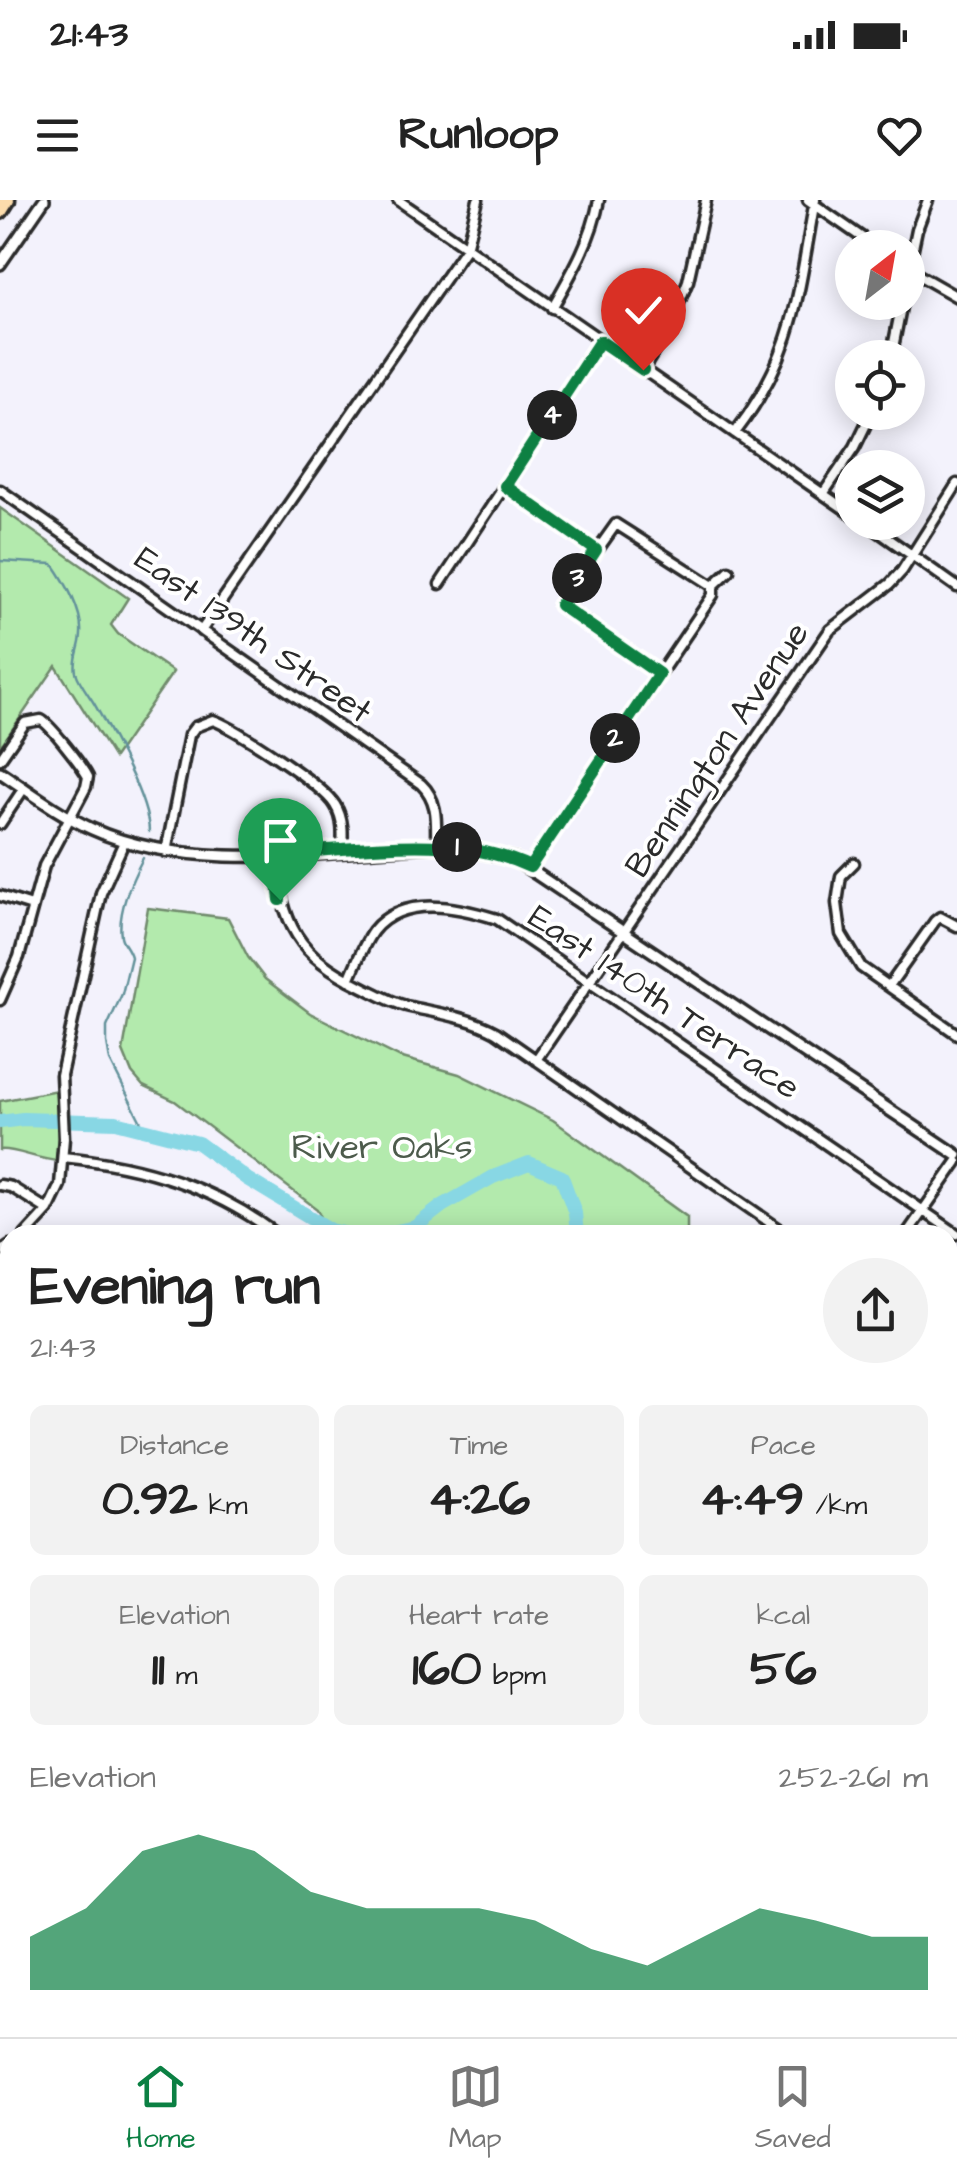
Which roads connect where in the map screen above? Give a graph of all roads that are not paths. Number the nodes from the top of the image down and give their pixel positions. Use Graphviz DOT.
graph roads {
  1 [pos="7,200"];
  2 [pos="44,200"];
  3 [pos="398,200"];
  4 [pos="478,200"];
  5 [pos="600,200"];
  6 [pos="706,200"];
  7 [pos="928,200"];
  8 [pos="813,202"];
  9 [pos="0,211"];
  10 [pos="852,230"];
  11 [pos="917,230"];
  12 [pos="466,248"];
  13 [pos="0,264"];
  14 [pos="925,280"];
  15 [pos="957,298"];
  16 [pos="552,308"];
  17 [pos="600,341"];
  18 [pos="643,370"];
  19 [pos="863,430"];
  20 [pos="735,433"];
  21 [pos="957,484"];
  22 [pos="505,486"];
  23 [pos="0,490"];
  24 [pos="823,494"];
  25 [pos="835,502"];
  26 [pos="891,540"];
  27 [pos="596,550"];
  28 [pos="912,555"];
  29 [pos="729,571"];
  30 [pos="440,584"];
  31 [pos="713,586"];
  32 [pos="957,587"];
  33 [pos="202,631"];
  34 [pos="659,674"];
  35 [pos="0,759"];
  36 [pos="0,772"];
  37 [pos="24,788"];
  38 [pos="68,818"];
  39 [pos="0,824"];
  40 [pos="124,842"];
  41 [pos="436,846"];
  42 [pos="342,850"];
  43 [pos="166,852"];
  44 [pos="274,854"];
  45 [pos="854,862"];
  46 [pos="530,867"];
  47 [pos="0,896"];
  48 [pos="32,906"];
  49 [pos="957,926"];
  50 [pos="624,931"];
  51 [pos="349,980"];
  52 [pos="589,982"];
  53 [pos="890,986"];
  54 [pos="0,1000"];
  55 [pos="957,1034"];
  56 [pos="536,1060"];
  57 [pos="63,1157"];
  58 [pos="957,1158"];
  59 [pos="0,1185"];
  60 [pos="48,1210"];
  61 [pos="923,1211"];
  62 [pos="34,1225"];
  63 [pos="263,1225"];
  64 [pos="774,1225"];
  65 [pos="913,1225"];
  66 [pos="944,1225"];
  1 -- 9 [label="highway"];
  2 -- 13 [label="street"];
  3 -- 12 [label="street"];
  4 -- 12 [label="street"];
  5 -- 16 [label="street"];
  6 -- 18 [label="street"];
  7 -- 11 [label="street"];
  8 -- 10 [label="street"];
  8 -- 20 [label="street"];
  12 -- 16 [label="street"];
  12 -- 33 [label="street"];
  14 -- 15 [label="street"];
  16 -- 17 [label="street"];
  17 -- 18 [label="street"];
  17 -- 22 [label="street"];
  18 -- 20 [label="street"];
  19 -- 24 [label="street"];
  20 -- 24 [label="street"];
  21 -- 28 [label="street, Bennington Avenue"];
  22 -- 27 [label="street"];
  22 -- 30 [label="street"];
  23 -- 33 [label="street, East 139th Street"];
  24 -- 25 [label="street"];
  26 -- 28 [label="street"];
  27 -- 31 [label="street"];
  27 -- 34 [label="street"];
  28 -- 32 [label="street"];
  28 -- 50 [label="street, Bennington Avenue"];
  29 -- 31 [label="street"];
  31 -- 34 [label="street"];
  33 -- 41 [label="street, East 139th Street"];
  34 -- 46 [label="street"];
  35 -- 38 [label="street"];
  36 -- 37 [label="street"];
  37 -- 38 [label="street"];
  37 -- 39 [label="street"];
  38 -- 40 [label="street"];
  38 -- 48 [label="street"];
  40 -- 43 [label="street"];
  40 -- 57 [label="street"];
  41 -- 42 [label="street"];
  41 -- 46 [label="street"];
  42 -- 43 [label="street"];
  42 -- 44 [label="street"];
  43 -- 44 [label="street"];
  44 -- 51 [label="street"];
  45 -- 53 [label="street"];
  46 -- 50 [label="street"];
  47 -- 48 [label="street"];
  48 -- 54 [label="street"];
  49 -- 53 [label="street"];
  50 -- 52 [label="street, Bennington Avenue"];
  50 -- 58 [label="street"];
  51 -- 52 [label="street, East 140th Terrace"];
  51 -- 56 [label="street"];
  52 -- 56 [label="street, Bennington Avenue"];
  52 -- 61 [label="street, East 140th Terrace"];
  53 -- 55 [label="street"];
  56 -- 64 [label="street"];
  57 -- 60 [label="street"];
  57 -- 63 [label="street"];
  58 -- 61 [label="street"];
  59 -- 60 [label="street"];
  60 -- 62 [label="street"];
  61 -- 65 [label="street"];
  61 -- 66 [label="street, East 140th Terrace"];
}
